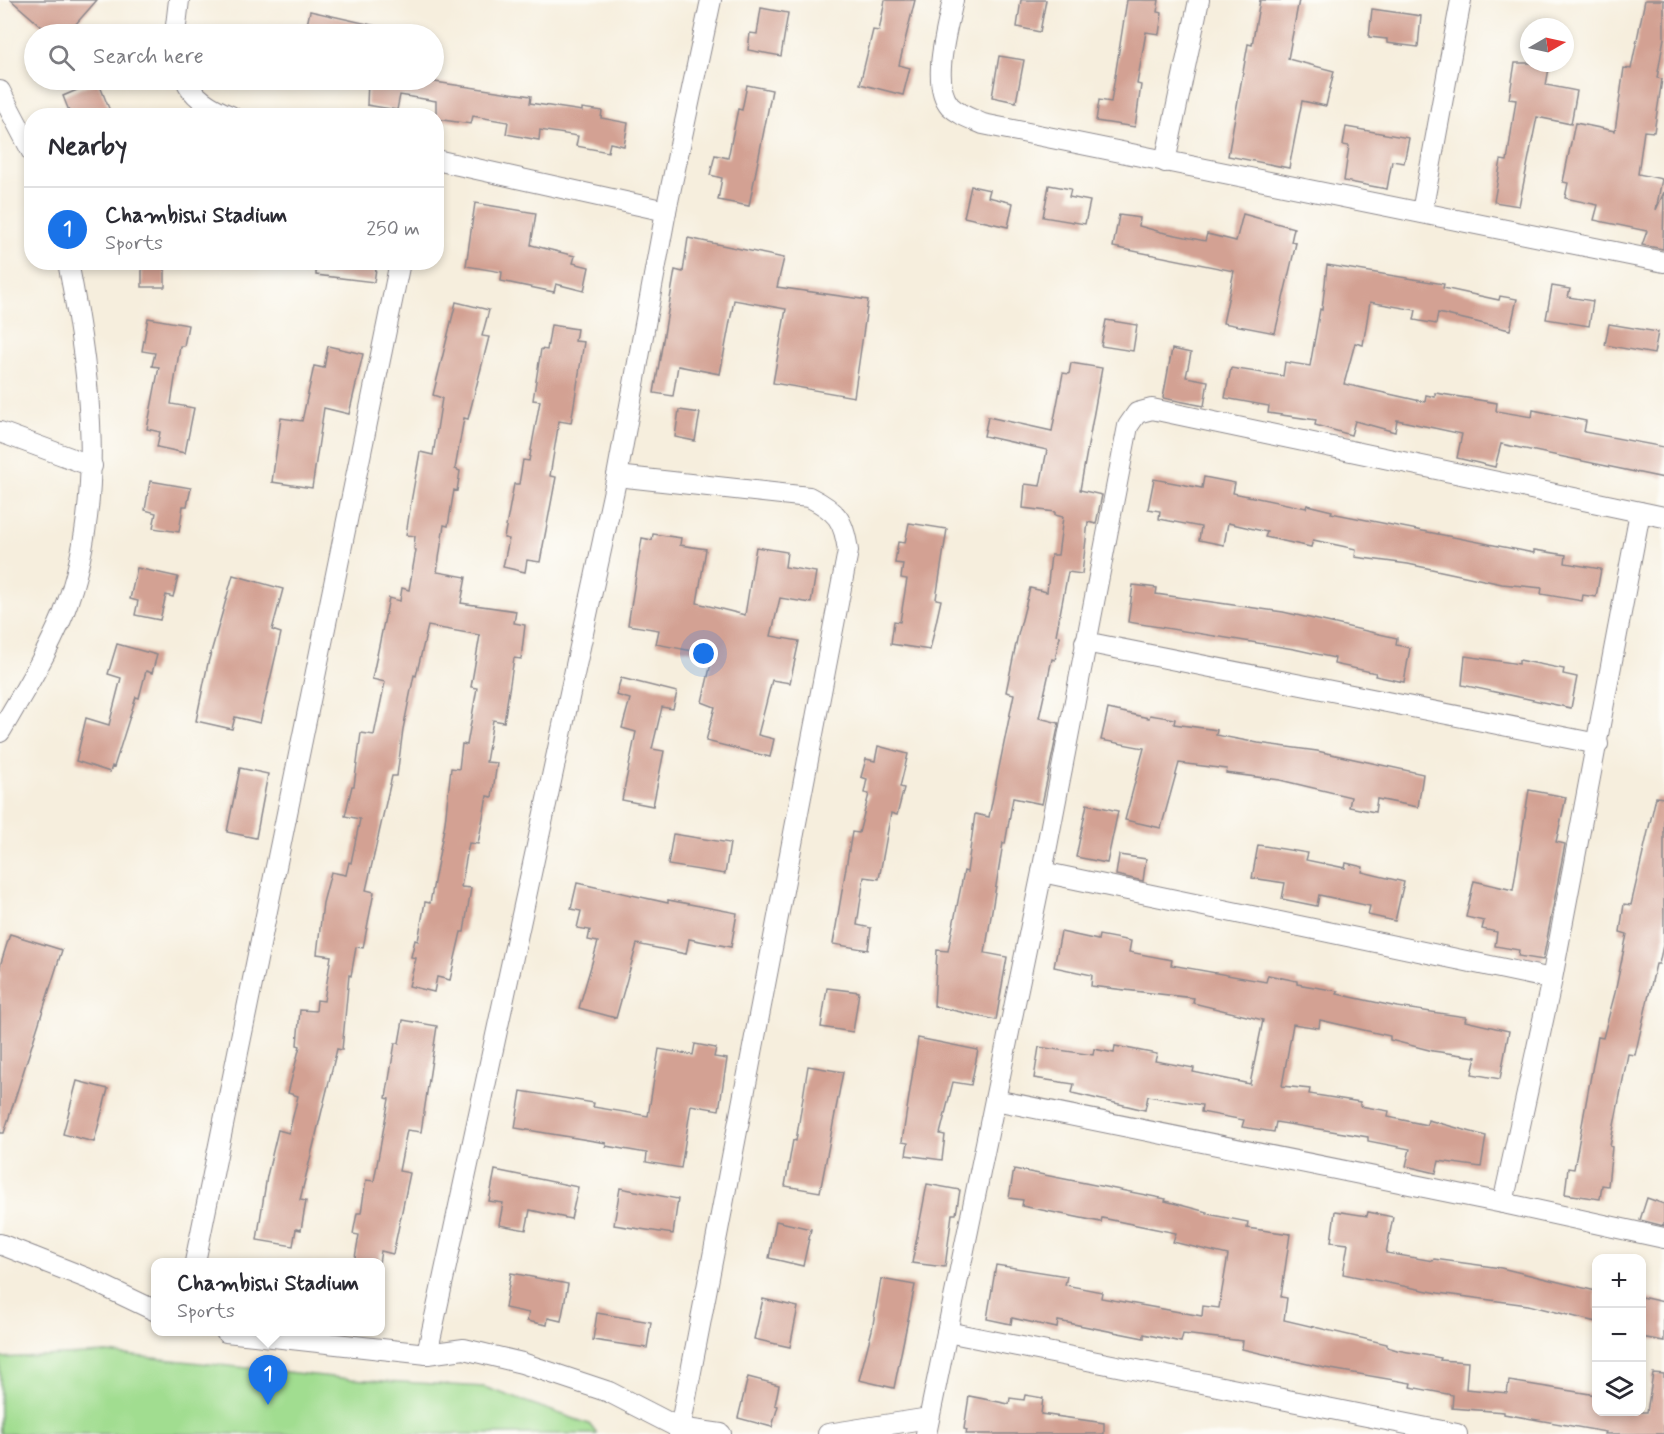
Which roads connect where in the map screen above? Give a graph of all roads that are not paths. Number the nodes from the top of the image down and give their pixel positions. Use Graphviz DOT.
graph roads {
  1 [pos="179,0"];
  2 [pos="711,0"];
  3 [pos="953,0"];
  4 [pos="1199,0"];
  5 [pos="1461,0"];
  6 [pos="176,24"];
  7 [pos="192,90"];
  8 [pos="0,91"];
  9 [pos="212,108"];
  10 [pos="24,137"];
  11 [pos="444,162"];
  12 [pos="1165,162"];
  13 [pos="666,211"];
  14 [pos="1422,212"];
  15 [pos="1664,262"];
  16 [pos="70,270"];
  17 [pos="398,270"];
  18 [pos="0,432"];
  19 [pos="92,466"];
  20 [pos="617,476"];
  21 [pos="1640,512"];
  22 [pos="1664,517"];
  23 [pos="1085,642"];
  24 [pos="0,732"];
  25 [pos="1598,744"];
  26 [pos="1042,872"];
  27 [pos="1552,979"];
  28 [pos="995,1100"];
  29 [pos="1503,1203"];
  30 [pos="1664,1238"];
  31 [pos="2,1252"];
  32 [pos="196,1258"];
  33 [pos="151,1309"];
  34 [pos="947,1332"];
  35 [pos="263,1336"];
  36 [pos="427,1354"];
  37 [pos="927,1426"];
  38 [pos="679,1431"];
  39 [pos="722,1434"];
  40 [pos="828,1434"];
  41 [pos="1457,1434"];
  1 -- 6 [label="street"];
  2 -- 13 [label="street"];
  3 -- 12 [label="street"];
  4 -- 12 [label="street"];
  5 -- 14 [label="street"];
  7 -- 9 [label="street"];
  8 -- 10 [label="street"];
  11 -- 13 [label="street"];
  12 -- 14 [label="street"];
  13 -- 20 [label="street"];
  14 -- 15 [label="street"];
  16 -- 19 [label="street"];
  17 -- 32 [label="street"];
  18 -- 19 [label="street"];
  19 -- 24 [label="street"];
  20 -- 36 [label="street"];
  20 -- 38 [label="street"];
  21 -- 22 [label="street"];
  21 -- 23 [label="street"];
  21 -- 25 [label="street"];
  23 -- 25 [label="street"];
  23 -- 26 [label="street"];
  25 -- 27 [label="street"];
  26 -- 27 [label="street"];
  26 -- 28 [label="street"];
  27 -- 29 [label="street"];
  28 -- 29 [label="street"];
  28 -- 34 [label="street"];
  29 -- 30 [label="street"];
  31 -- 33 [label="street"];
  34 -- 37 [label="street"];
  34 -- 41 [label="street"];
  35 -- 36 [label="street"];
  36 -- 38 [label="street"];
  37 -- 40 [label="street"];
  38 -- 39 [label="street"];
}
